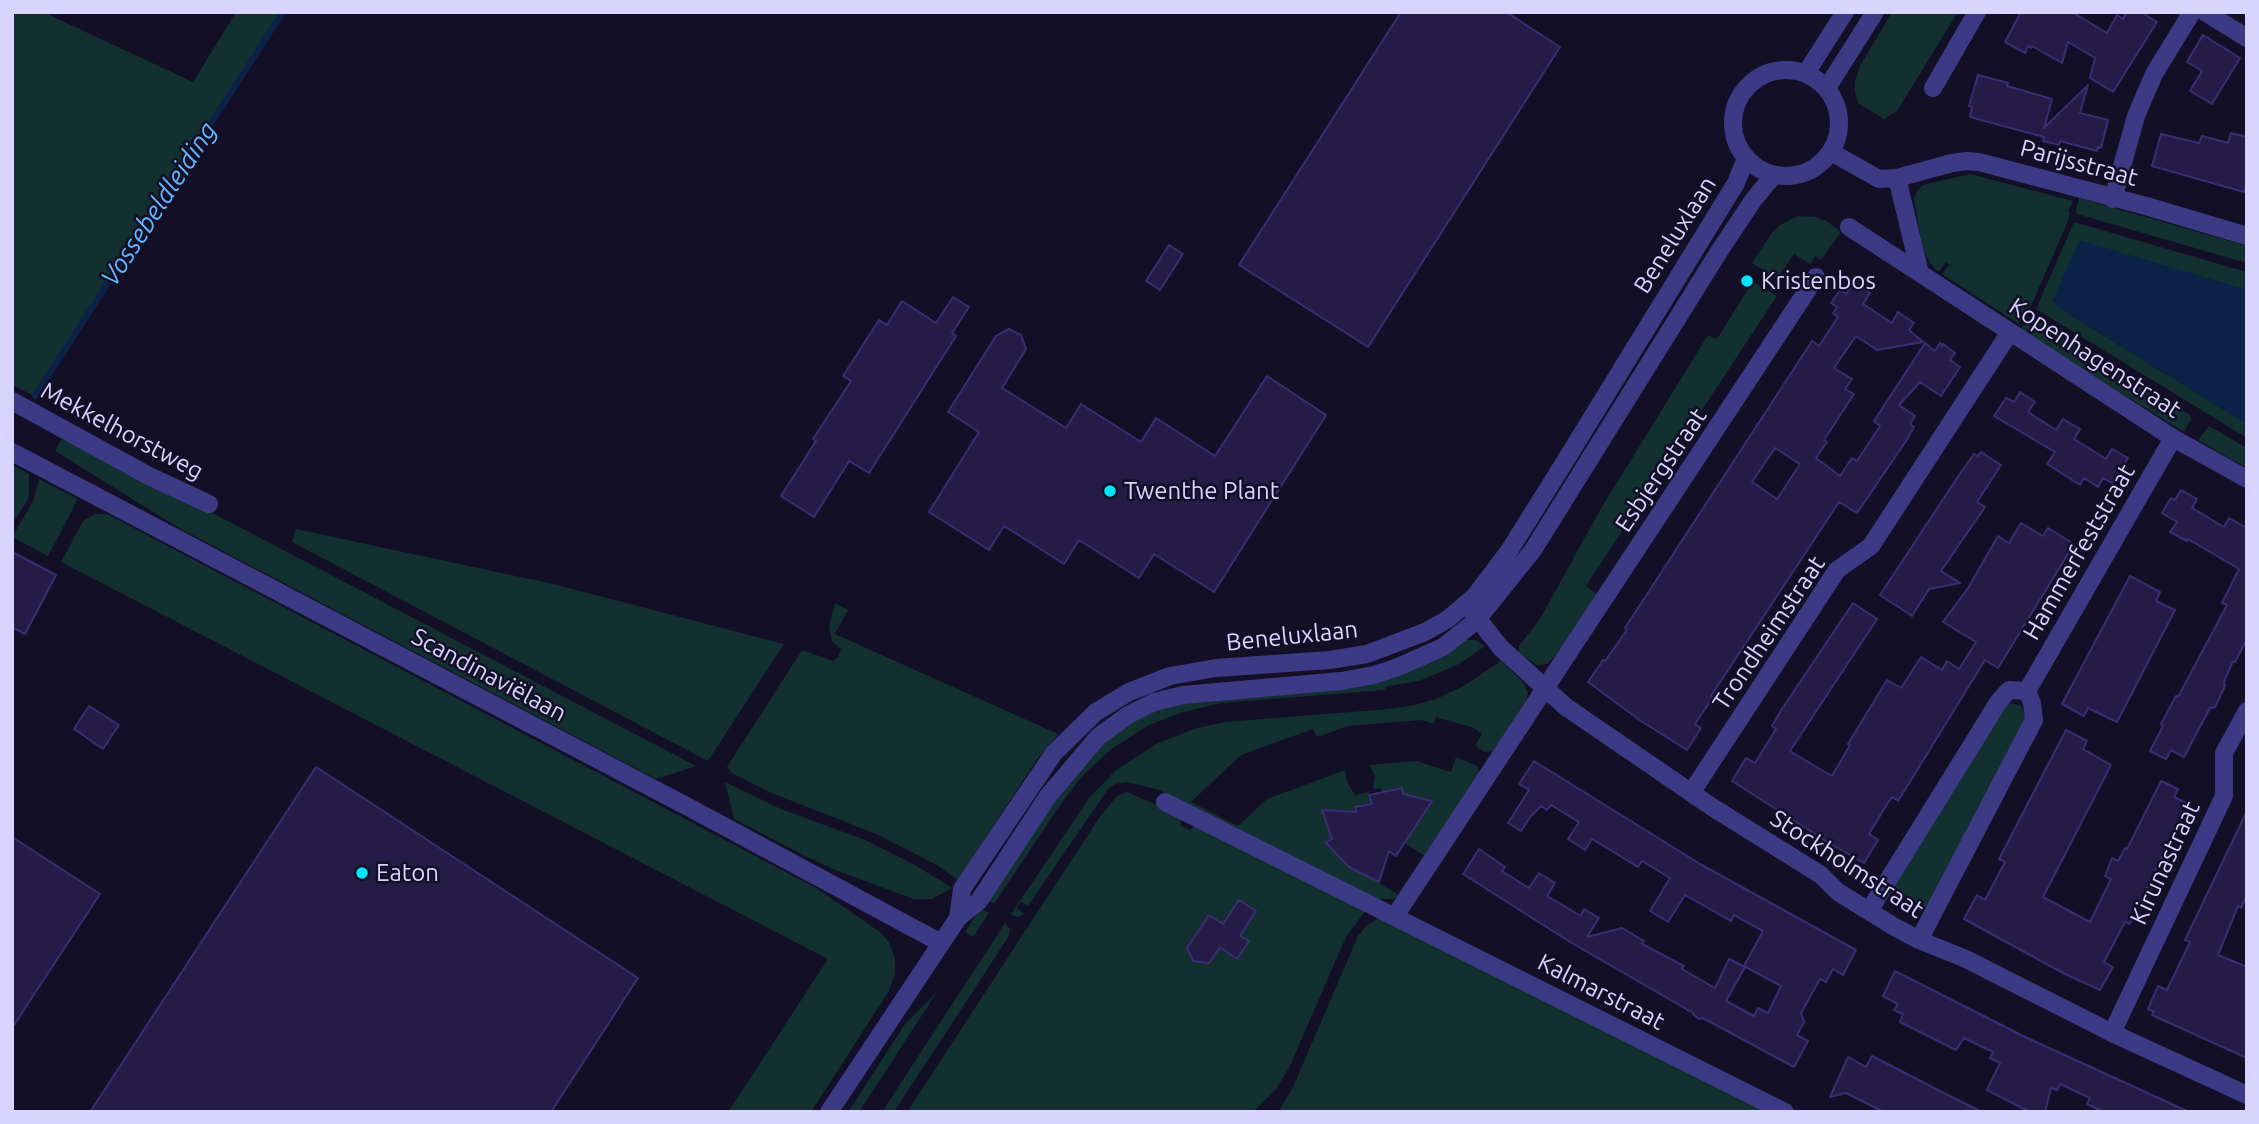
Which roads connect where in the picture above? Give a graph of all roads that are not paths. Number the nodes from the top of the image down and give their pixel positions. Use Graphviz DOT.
graph roads {
  1 [pos="1845,12"];
  2 [pos="1874,12"];
  3 [pos="1977,12"];
  4 [pos="2192,12"];
  5 [pos="2205,12"];
  6 [pos="2247,38"];
  7 [pos="1806,73"];
  8 [pos="1933,88"];
  9 [pos="1827,89"];
  10 [pos="1832,152"];
  11 [pos="1746,158"];
  12 [pos="1774,175"];
  13 [pos="1897,178"];
  14 [pos="2113,199"];
  15 [pos="1849,227"];
  16 [pos="2247,236"];
  17 [pos="1920,273"];
  18 [pos="1816,277"];
  19 [pos="2010,332"];
  20 [pos="12,401"];
  21 [pos="2173,438"];
  22 [pos="12,452"];
  23 [pos="2247,479"];
  24 [pos="209,504"];
  25 [pos="1466,604"];
  26 [pos="1477,620"];
  27 [pos="1543,688"];
  28 [pos="2027,691"];
  29 [pos="2247,711"];
  30 [pos="1691,793"];
  31 [pos="1165,802"];
  32 [pos="1868,911"];
  33 [pos="1395,916"];
  34 [pos="958,918"];
  35 [pos="1919,940"];
  36 [pos="941,943"];
  37 [pos="2112,1033"];
  38 [pos="2247,1096"];
  39 [pos="829,1112"];
  40 [pos="1785,1112"];
  1 -- 7 [label="street"];
  2 -- 9 [label="street"];
  3 -- 8 [label="street"];
  4 -- 14 [label="street"];
  5 -- 6 [label="street"];
  7 -- 9 [label="street"];
  7 -- 11 [label="street"];
  9 -- 10 [label="street"];
  10 -- 12 [label="street"];
  10 -- 13 [label="street"];
  11 -- 12 [label="street"];
  11 -- 25 [label="street, Beneluxlaan"];
  12 -- 26 [label="street, Beneluxlaan"];
  13 -- 14 [label="street, Parijsstraat"];
  13 -- 17 [label="street"];
  14 -- 16 [label="street, Parijsstraat"];
  15 -- 17 [label="street, Kopenhagenstraat"];
  17 -- 19 [label="street, Kopenhagenstraat"];
  18 -- 27 [label="street, Esbjergstraat"];
  19 -- 21 [label="street, Kopenhagenstraat"];
  19 -- 30 [label="street, Trondheimstraat"];
  20 -- 24 [label="street, Mekkelhorstweg"];
  21 -- 23 [label="street, Kopenhagenstraat"];
  21 -- 28 [label="street, Hammerfeststraat"];
  22 -- 36 [label="street, Scandinaviëlaan"];
  25 -- 26 [label="street, Stockholmstraat"];
  25 -- 34 [label="street, Beneluxlaan"];
  26 -- 27 [label="street, Stockholmstraat"];
  26 -- 34 [label="street, Beneluxlaan"];
  27 -- 30 [label="street, Stockholmstraat"];
  27 -- 33 [label="street"];
  28 -- 32 [label="street"];
  28 -- 35 [label="street"];
  29 -- 37 [label="street, Kirunastraat"];
  30 -- 32 [label="street, Stockholmstraat"];
  31 -- 33 [label="street, Kalmarstraat"];
  32 -- 35 [label="street, Stockholmstraat"];
  33 -- 40 [label="street, Kalmarstraat"];
  34 -- 36 [label="street, Beneluxlaan"];
  35 -- 37 [label="street, Stockholmstraat"];
  36 -- 39 [label="street, Beneluxlaan"];
  37 -- 38 [label="street, Stockholmstraat"];
}
